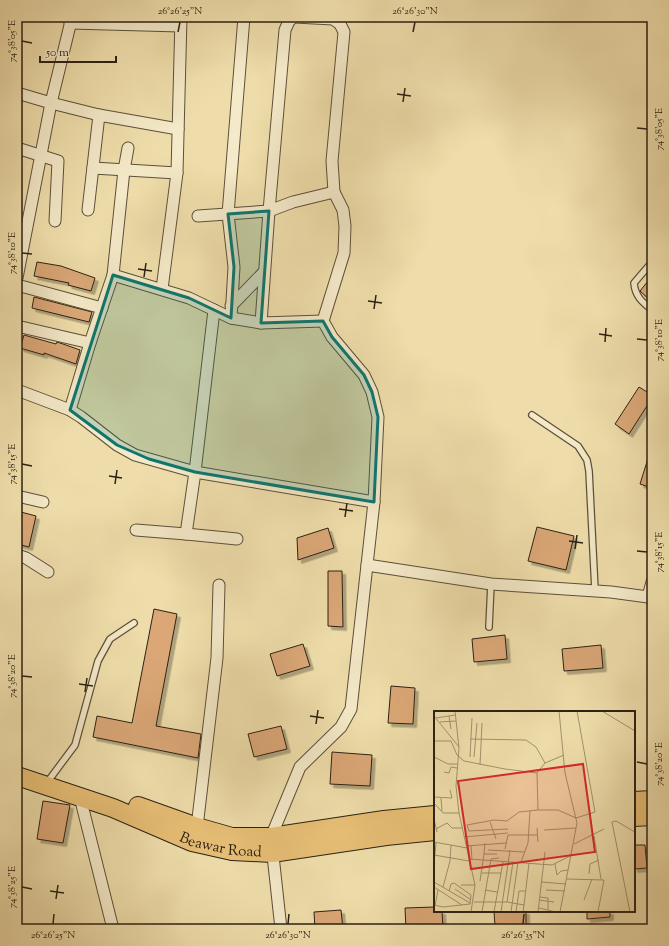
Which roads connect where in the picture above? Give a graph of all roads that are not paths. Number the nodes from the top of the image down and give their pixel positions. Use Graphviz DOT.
graph roads {
  1 [pos="244,17"];
  2 [pos="295,17"];
  3 [pos="71,20"];
  4 [pos="181,22"];
  5 [pos="17,93"];
  6 [pos="51,103"];
  7 [pos="99,115"];
  8 [pos="178,129"];
  9 [pos="17,148"];
  10 [pos="128,148"];
  11 [pos="41,156"];
  12 [pos="93,168"];
  13 [pos="124,170"];
  14 [pos="177,173"];
  15 [pos="334,192"];
  16 [pos="88,210"];
  17 [pos="269,211"];
  18 [pos="228,214"];
  19 [pos="198,216"];
  20 [pos="55,221"];
  21 [pos="20,246"];
  22 [pos="652,262"];
  23 [pos="264,272"];
  24 [pos="113,275"];
  25 [pos="17,278"];
  26 [pos="17,285"];
  27 [pos="162,289"];
  28 [pos="231,306"];
  29 [pos="102,308"];
  30 [pos="211,308"];
  31 [pos="652,310"];
  32 [pos="231,318"];
  33 [pos="323,321"];
  34 [pos="261,323"];
  35 [pos="17,326"];
  36 [pos="90,343"];
  37 [pos="17,390"];
  38 [pos="70,410"];
  39 [pos="532,415"];
  40 [pos="195,472"];
  41 [pos="17,496"];
  42 [pos="43,502"];
  43 [pos="374,502"];
  44 [pos="136,530"];
  45 [pos="186,534"];
  46 [pos="237,539"];
  47 [pos="17,555"];
  48 [pos="367,565"];
  49 [pos="48,572"];
  50 [pos="652,582"];
  51 [pos="491,584"];
  52 [pos="219,586"];
  53 [pos="597,591"];
  54 [pos="650,598"];
  55 [pos="134,623"];
  56 [pos="489,627"];
  57 [pos="17,764"];
  58 [pos="52,775"];
  59 [pos="17,776"];
  60 [pos="83,794"];
  61 [pos="652,800"];
  62 [pos="635,801"];
  63 [pos="115,804"];
  64 [pos="434,815"];
  65 [pos="652,816"];
  66 [pos="635,817"];
  67 [pos="197,826"];
  68 [pos="434,831"];
  69 [pos="271,845"];
  70 [pos="113,929"];
  71 [pos="281,929"];
  1 -- 18 [label="street"];
  2 -- 15 [label="street"];
  2 -- 17 [label="street"];
  3 -- 4 [label="street"];
  3 -- 6 [label="street"];
  4 -- 8 [label="street"];
  5 -- 6 [label="street"];
  6 -- 7 [label="street"];
  6 -- 11 [label="street"];
  7 -- 8 [label="street"];
  7 -- 12 [label="street"];
  8 -- 14 [label="street"];
  9 -- 11 [label="street"];
  10 -- 13 [label="street"];
  11 -- 20 [label="street"];
  11 -- 21 [label="street"];
  12 -- 13 [label="street"];
  12 -- 16 [label="street"];
  13 -- 14 [label="street"];
  13 -- 24 [label="street"];
  14 -- 27 [label="street"];
  15 -- 17 [label="street"];
  15 -- 33 [label="street"];
  17 -- 18 [label="street"];
  17 -- 23 [label="street"];
  18 -- 19 [label="street"];
  18 -- 28 [label="street"];
  21 -- 25 [label="street"];
  22 -- 31 [label="lane"];
  23 -- 28 [label="street"];
  23 -- 34 [label="street"];
  24 -- 27 [label="street"];
  24 -- 29 [label="street"];
  26 -- 29 [label="street"];
  27 -- 30 [label="street"];
  28 -- 32 [label="street"];
  29 -- 36 [label="street"];
  30 -- 32 [label="street"];
  30 -- 40 [label="street"];
  32 -- 34 [label="street"];
  33 -- 34 [label="street"];
  33 -- 43 [label="street"];
  35 -- 36 [label="street"];
  36 -- 38 [label="street"];
  37 -- 38 [label="street"];
  38 -- 40 [label="street"];
  39 -- 53 [label="lane"];
  40 -- 43 [label="street"];
  40 -- 45 [label="street"];
  41 -- 42 [label="street"];
  43 -- 48 [label="street"];
  44 -- 45 [label="street"];
  45 -- 46 [label="street"];
  47 -- 49 [label="street"];
  48 -- 51 [label="street"];
  48 -- 69 [label="street"];
  50 -- 54 [label="street"];
  51 -- 53 [label="street"];
  51 -- 56 [label="lane"];
  52 -- 67 [label="street"];
  53 -- 54 [label="street"];
  55 -- 58 [label="lane"];
  57 -- 58 [label="main road, Beawar Road"];
  58 -- 59 [label="main road, Beawar Road"];
  58 -- 60 [label="main road, Beawar Road"];
  60 -- 63 [label="main road, Beawar Road"];
  60 -- 70 [label="street"];
  61 -- 62 [label="main road"];
  63 -- 67 [label="main road, Beawar Road"];
  63 -- 69 [label="main road, Beawar Road"];
  64 -- 69 [label="main road, Beawar Road"];
  65 -- 66 [label="main road"];
  67 -- 69 [label="main road, Beawar Road"];
  68 -- 69 [label="main road, Beawar Road"];
  69 -- 71 [label="street"];
}
